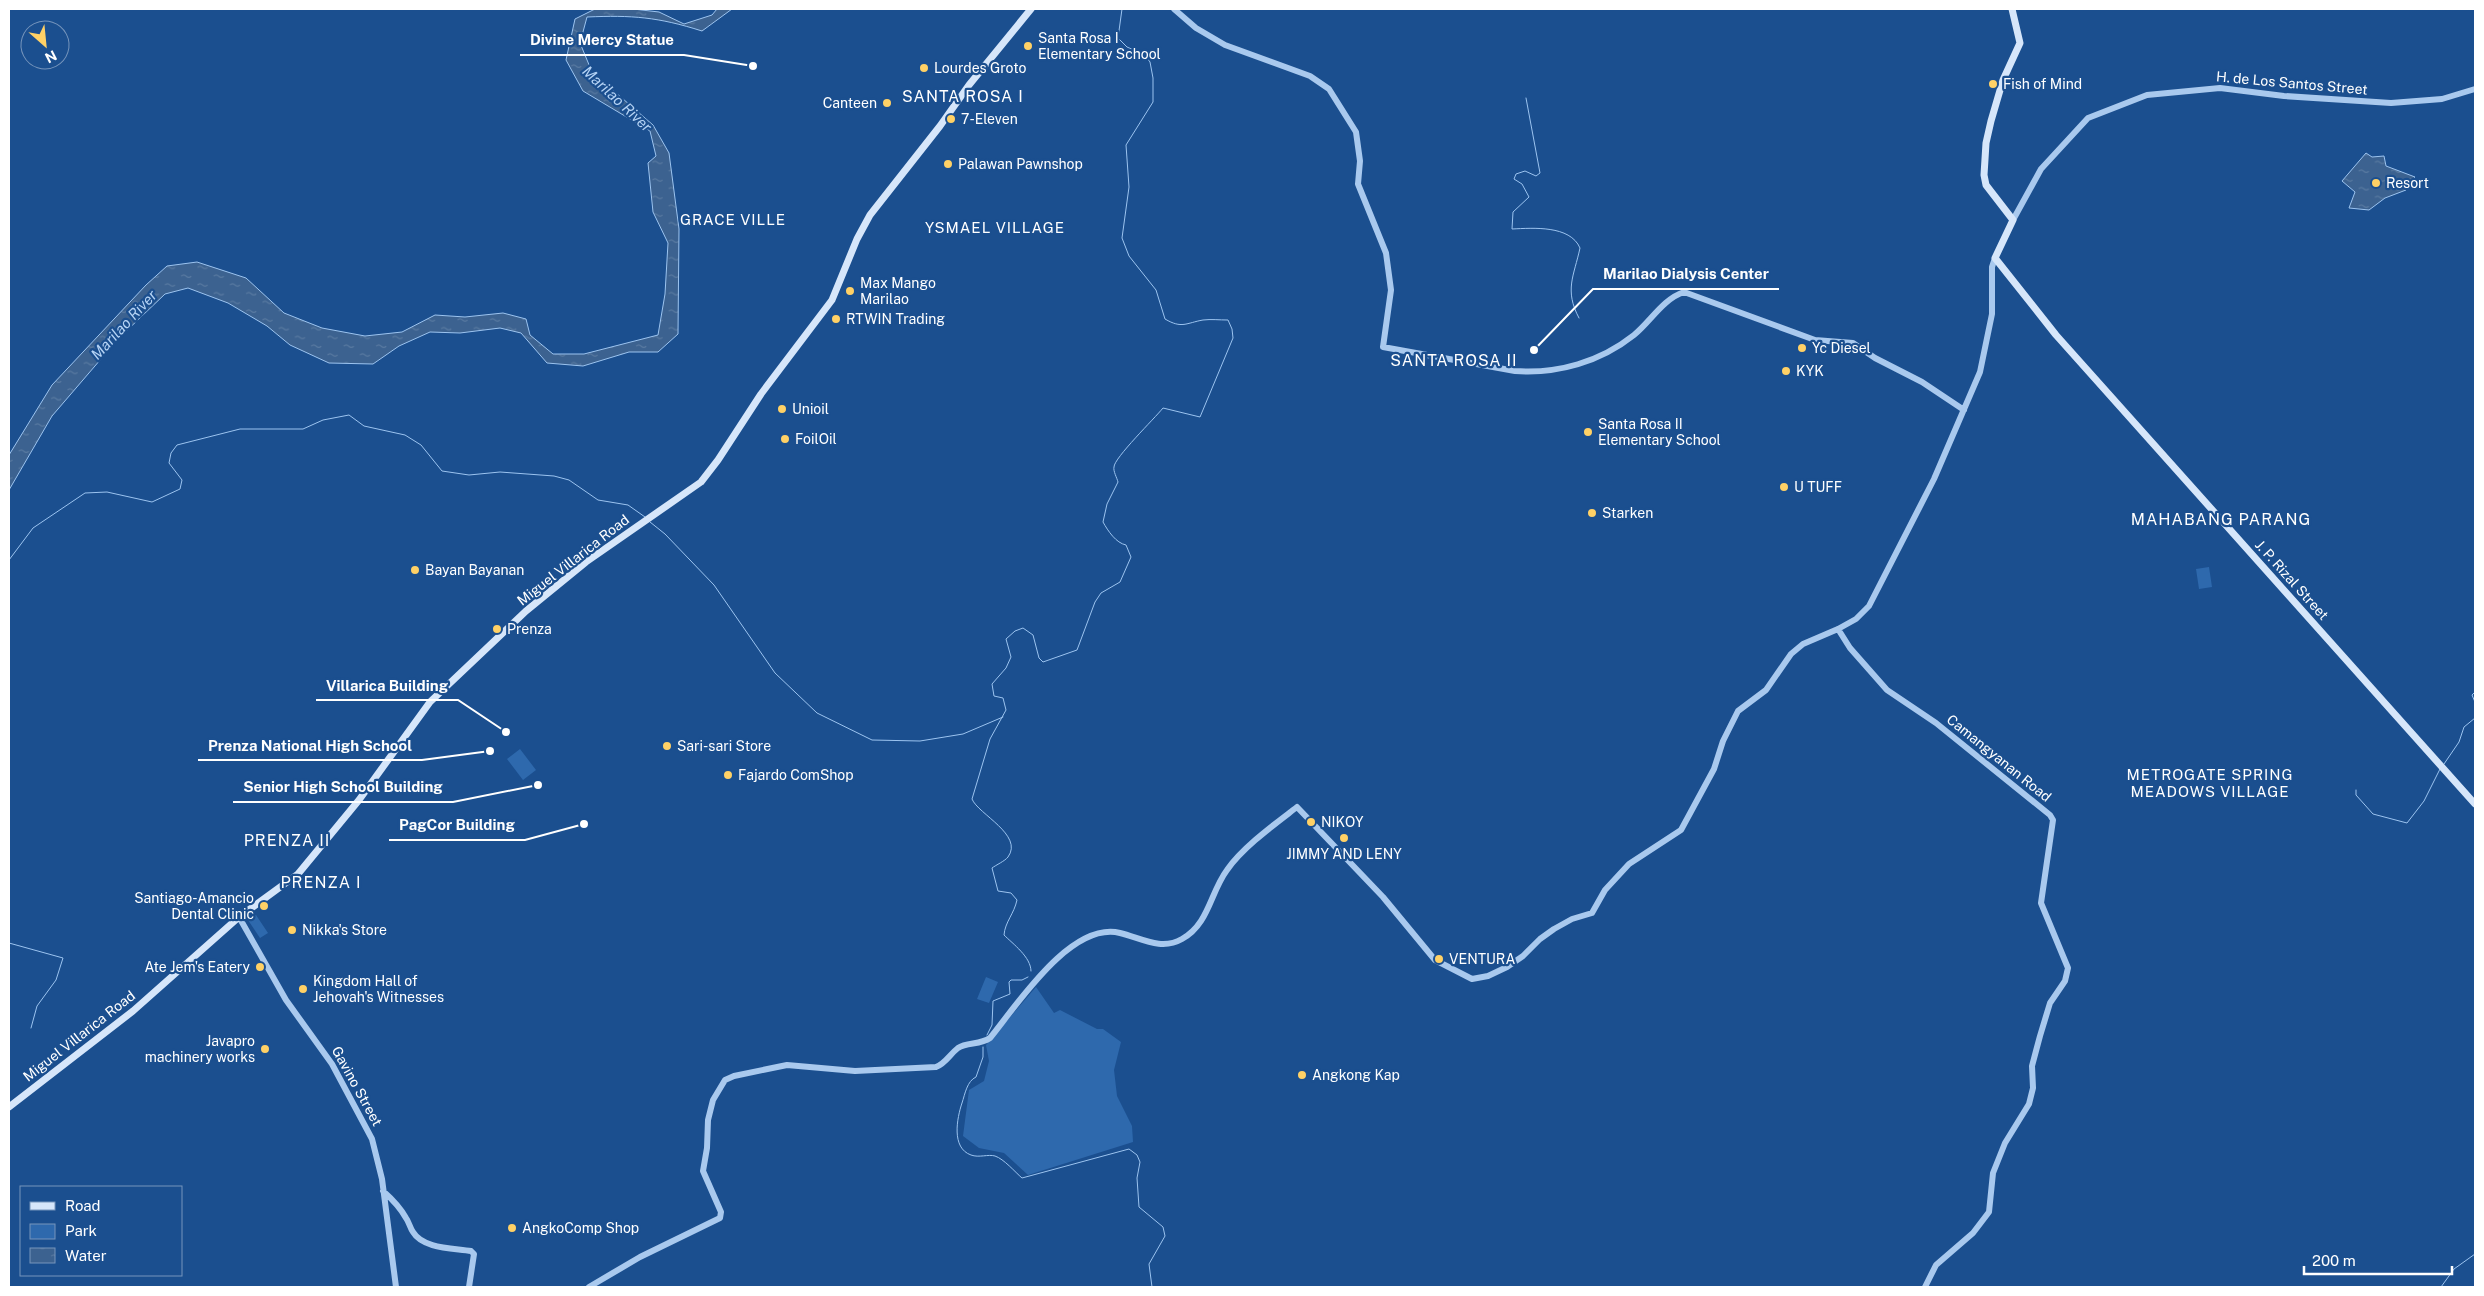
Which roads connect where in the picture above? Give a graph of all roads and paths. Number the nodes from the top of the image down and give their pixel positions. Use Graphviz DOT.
graph roads {
  1 [pos="1031,9"];
  2 [pos="1174,9"];
  3 [pos="2012,9"];
  4 [pos="2475,90"];
  5 [pos="2013,220"];
  6 [pos="1995,258"];
  7 [pos="1964,410"];
  8 [pos="1838,629"];
  9 [pos="2475,804"];
  10 [pos="239,917"];
  11 [pos="9,1107"];
  12 [pos="383,1191"];
  13 [pos="396,1287"];
  14 [pos="469,1287"];
  15 [pos="589,1287"];
  16 [pos="1925,1287"];
  1 -- 10 [label="main road, Miguel Villarica Road"];
  2 -- 7 [label="street"];
  3 -- 5 [label="main road"];
  4 -- 5 [label="street, H. de Los Santos Street"];
  5 -- 6 [label="main road"];
  6 -- 7 [label="street"];
  6 -- 9 [label="main road, J. P. Rizal Street"];
  7 -- 8 [label="street"];
  8 -- 15 [label="street"];
  8 -- 16 [label="street, Camangyanan Road"];
  10 -- 11 [label="main road, Miguel Villarica Road"];
  10 -- 12 [label="street, Gavino Street"];
  12 -- 13 [label="street, Gavino Street"];
  12 -- 14 [label="street"];
}
